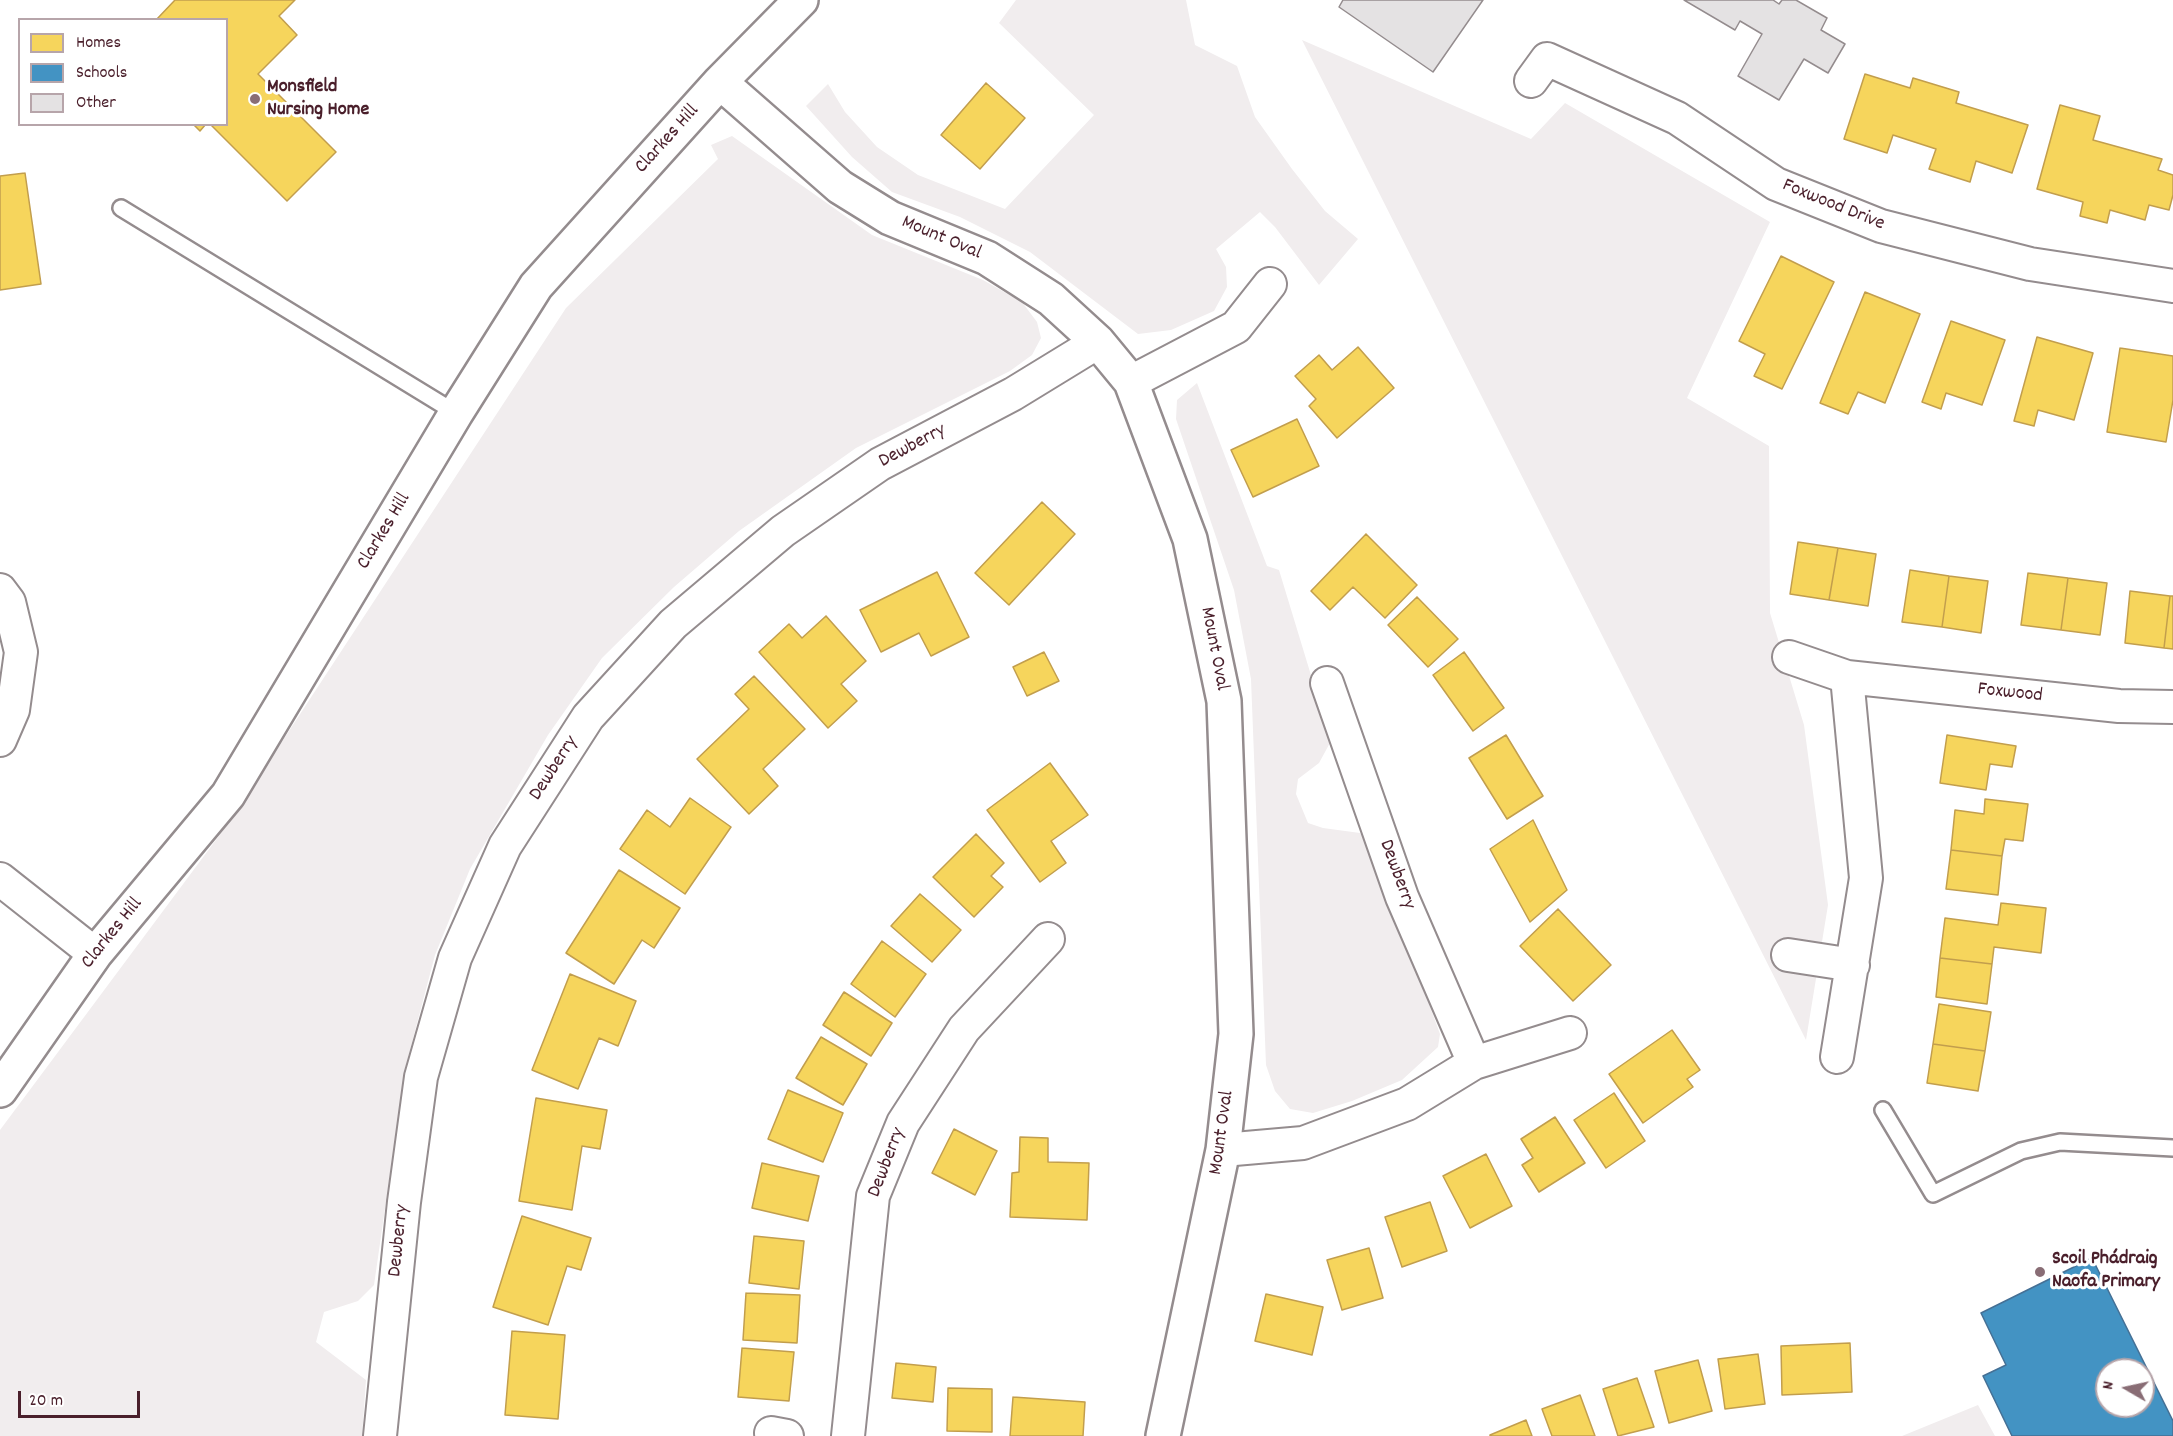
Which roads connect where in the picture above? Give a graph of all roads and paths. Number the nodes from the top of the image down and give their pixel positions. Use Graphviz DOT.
graph roads {
  1 [pos="801,0"];
  2 [pos="1531,81"];
  3 [pos="720,82"];
  4 [pos="121,208"];
  5 [pos="1270,284"];
  6 [pos="2173,286"];
  7 [pos="1098,342"];
  8 [pos="1131,382"];
  9 [pos="456,413"];
  10 [pos="0,590"];
  11 [pos="1789,657"];
  12 [pos="1847,677"];
  13 [pos="1327,683"];
  14 [pos="2173,707"];
  15 [pos="0,740"];
  16 [pos="0,879"];
  17 [pos="1048,939"];
  18 [pos="94,954"];
  19 [pos="1788,955"];
  20 [pos="1853,965"];
  21 [pos="1570,1033"];
  22 [pos="1837,1057"];
  23 [pos="1474,1063"];
  24 [pos="0,1090"];
  25 [pos="1883,1110"];
  26 [pos="2173,1148"];
  27 [pos="1223,1150"];
  28 [pos="380,1436"];
  29 [pos="848,1436"];
  30 [pos="1162,1436"];
  1 -- 3 [label="street, Clarkes Hill"];
  2 -- 6 [label="street, Foxwood Drive"];
  3 -- 7 [label="street, Mount Oval"];
  3 -- 9 [label="street, Clarkes Hill"];
  4 -- 9 [label="lane"];
  5 -- 8 [label="street"];
  7 -- 8 [label="street, Mount Oval"];
  7 -- 28 [label="street, Dewberry"];
  8 -- 27 [label="street, Mount Oval"];
  9 -- 18 [label="street, Clarkes Hill"];
  10 -- 15 [label="street"];
  11 -- 12 [label="street, Foxwood"];
  12 -- 14 [label="street, Foxwood"];
  12 -- 20 [label="street"];
  13 -- 23 [label="street, Dewberry"];
  16 -- 18 [label="street"];
  17 -- 29 [label="street, Dewberry"];
  18 -- 24 [label="street, Clarkes Hill"];
  19 -- 20 [label="street"];
  20 -- 22 [label="street"];
  21 -- 23 [label="street"];
  23 -- 27 [label="street"];
  25 -- 26 [label="lane"];
  27 -- 30 [label="street, Mount Oval"];
}
